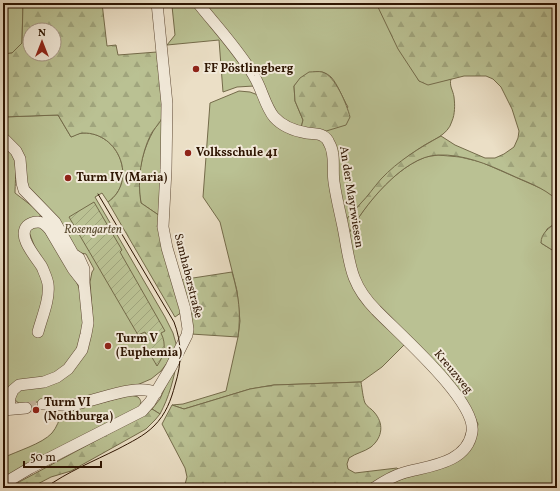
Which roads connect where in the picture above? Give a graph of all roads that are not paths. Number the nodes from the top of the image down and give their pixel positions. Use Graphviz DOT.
graph roads {
  1 [pos="157,3"];
  2 [pos="198,3"];
  3 [pos="3,138"];
  4 [pos="84,283"];
  5 [pos="38,332"];
  6 [pos="406,339"];
  7 [pos="156,393"];
  8 [pos="43,404"];
  9 [pos="26,408"];
  10 [pos="6,410"];
  11 [pos="3,484"];
  12 [pos="374,488"];
  1 -- 7 [label="street, Samhaberstraße"];
  2 -- 6 [label="street, An der Mayrwiesen"];
  3 -- 4 [label="street"];
  4 -- 5 [label="street"];
  4 -- 10 [label="street"];
  6 -- 12 [label="street, Kreuzweg"];
  7 -- 8 [label="street"];
  7 -- 11 [label="street, Samhaberstraße"];
  9 -- 10 [label="street"];
}
